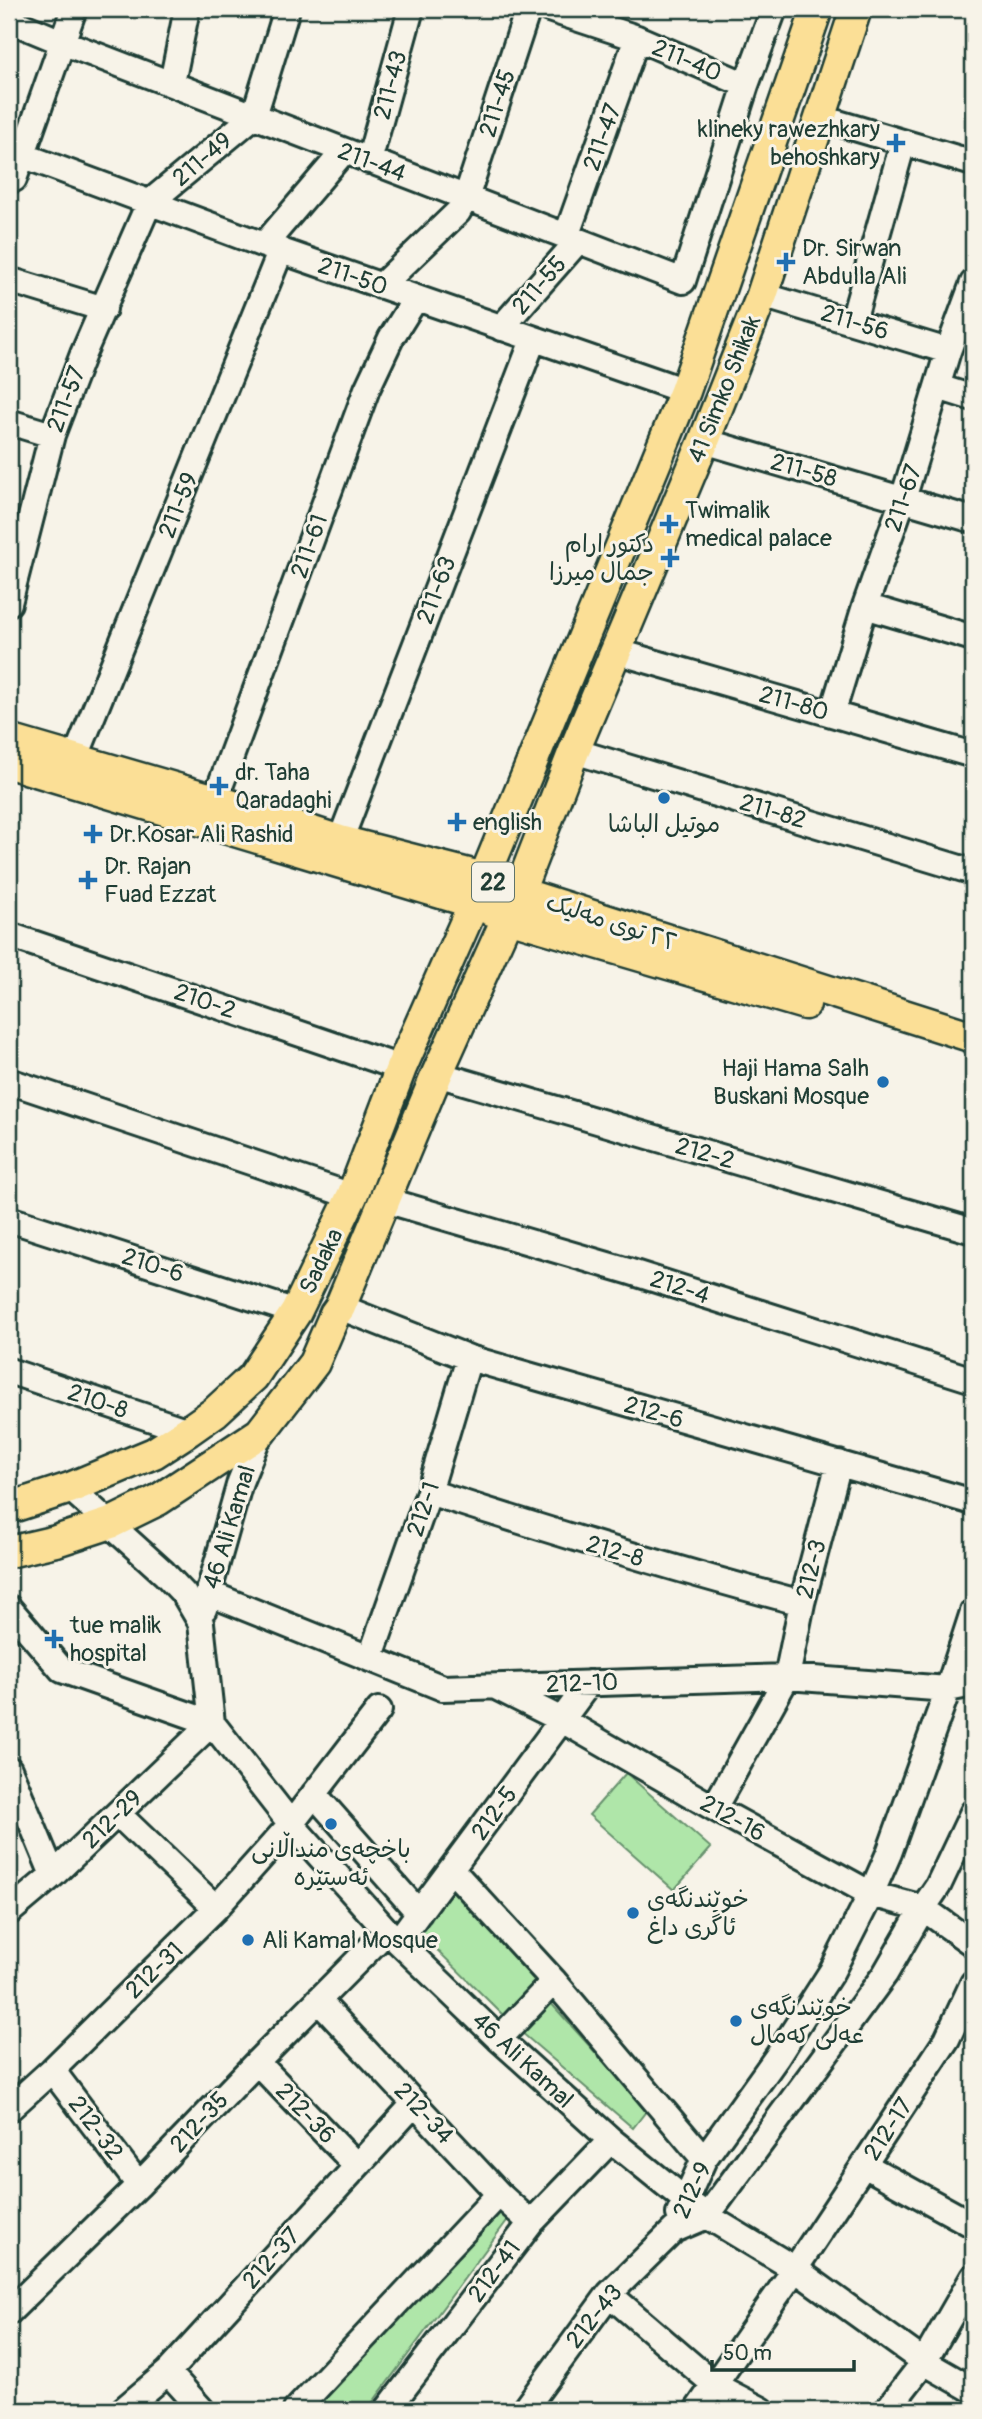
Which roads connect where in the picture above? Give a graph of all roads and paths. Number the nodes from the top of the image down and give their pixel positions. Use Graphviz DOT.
graph roads {
  1 [pos="74,9"];
  2 [pos="187,9"];
  3 [pos="287,9"];
  4 [pos="411,9"];
  5 [pos="528,9"];
  6 [pos="549,9"];
  7 [pos="774,9"];
  8 [pos="817,9"];
  9 [pos="856,9"];
  10 [pos="9,20"];
  11 [pos="637,38"];
  12 [pos="62,43"];
  13 [pos="172,83"];
  14 [pos="746,85"];
  15 [pos="254,116"];
  16 [pos="821,118"];
  17 [pos="903,143"];
  18 [pos="344,151"];
  19 [pos="22,155"];
  20 [pos="369,161"];
  21 [pos="973,163"];
  22 [pos="11,178"];
  23 [pos="757,181"];
  24 [pos="795,196"];
  25 [pos="466,198"];
  26 [pos="149,203"];
  27 [pos="572,239"];
  28 [pos="272,247"];
  29 [pos="9,280"];
  30 [pos="973,283"];
  31 [pos="381,286"];
  32 [pos="762,295"];
  33 [pos="416,298"];
  34 [pos="104,309"];
  35 [pos="853,321"];
  36 [pos="501,328"];
  37 [pos="533,340"];
  38 [pos="948,351"];
  39 [pos="938,387"];
  40 [pos="685,391"];
  41 [pos="973,398"];
  42 [pos="9,422"];
  43 [pos="52,435"];
  44 [pos="704,442"];
  45 [pos="903,499"];
  46 [pos="973,520"];
  47 [pos="13,573"];
  48 [pos="9,603"];
  49 [pos="865,606"];
  50 [pos="973,638"];
  51 [pos="615,651"];
  52 [pos="832,714"];
  53 [pos="9,740"];
  54 [pos="574,751"];
  55 [pos="973,755"];
  56 [pos="75,759"];
  57 [pos="9,763"];
  58 [pos="215,800"];
  59 [pos="340,841"];
  60 [pos="973,872"];
  61 [pos="479,891"];
  62 [pos="514,905"];
  63 [pos="9,934"];
  64 [pos="973,1037"];
  65 [pos="973,1053"];
  66 [pos="401,1068"];
  67 [pos="437,1074"];
  68 [pos="9,1082"];
  69 [pos="352,1196"];
  70 [pos="385,1200"];
  71 [pos="9,1219"];
  72 [pos="973,1231"];
  73 [pos="340,1307"];
  74 [pos="296,1312"];
  75 [pos="469,1359"];
  76 [pos="9,1371"];
  77 [pos="973,1380"];
  78 [pos="188,1431"];
  79 [pos="260,1433"];
  80 [pos="839,1463"];
  81 [pos="70,1488"];
  82 [pos="429,1492"];
  83 [pos="973,1502"];
  84 [pos="9,1508"];
  85 [pos="111,1523"];
  86 [pos="9,1552"];
  87 [pos="208,1593"];
  88 [pos="802,1603"];
  89 [pos="9,1608"];
  90 [pos="973,1612"];
  91 [pos="201,1623"];
  92 [pos="370,1659"];
  93 [pos="787,1677"];
  94 [pos="589,1683"];
  95 [pos="973,1684"];
  96 [pos="495,1686"];
  97 [pos="948,1689"];
  98 [pos="379,1710"];
  99 [pos="562,1720"];
  100 [pos="212,1723"];
  101 [pos="11,1783"];
  102 [pos="314,1794"];
  103 [pos="714,1808"];
  104 [pos="973,1812"];
  105 [pos="118,1814"];
  106 [pos="291,1824"];
  107 [pos="452,1870"];
  108 [pos="53,1875"];
  109 [pos="871,1894"];
  110 [pos="923,1908"];
  111 [pos="216,1909"];
  112 [pos="9,1912"];
  113 [pos="419,1913"];
  114 [pos="392,1936"];
  115 [pos="973,1944"];
  116 [pos="554,1981"];
  117 [pos="973,1983"];
  118 [pos="318,2000"];
  119 [pos="499,2039"];
  120 [pos="257,2062"];
  121 [pos="52,2070"];
  122 [pos="415,2103"];
  123 [pos="9,2109"];
  124 [pos="611,2140"];
  125 [pos="704,2159"];
  126 [pos="356,2165"];
  127 [pos="864,2165"];
  128 [pos="139,2185"];
  129 [pos="499,2194"];
  130 [pos="684,2199"];
  131 [pos="707,2216"];
  132 [pos="531,2223"];
  133 [pos="973,2225"];
  134 [pos="674,2230"];
  135 [pos="795,2269"];
  136 [pos="973,2277"];
  137 [pos="609,2294"];
  138 [pos="9,2312"];
  139 [pos="924,2362"];
  140 [pos="168,2372"];
  141 [pos="716,2386"];
  142 [pos="973,2390"];
  143 [pos="123,2410"];
  144 [pos="202,2410"];
  145 [pos="296,2410"];
  146 [pos="387,2410"];
  147 [pos="524,2410"];
  148 [pos="697,2410"];
  149 [pos="762,2410"];
  150 [pos="887,2410"];
  1 -- 12 [label="street"];
  2 -- 13 [label="street"];
  3 -- 15 [label="street"];
  4 -- 20 [label="street, 211-43"];
  5 -- 25 [label="street, 211-45"];
  6 -- 11 [label="street, 211-40"];
  7 -- 14 [label="street"];
  8 -- 23 [label="main road, 41 Simko Shikak"];
  9 -- 16 [label="main road, 41 Simko Shikak"];
  10 -- 12 [label="street, 211-44"];
  11 -- 14 [label="street, 211-40"];
  11 -- 27 [label="street, 211-47"];
  12 -- 13 [label="street, 211-44"];
  12 -- 19 [label="street"];
  13 -- 15 [label="street, 211-44"];
  14 -- 27 [label="street, 211-44"];
  15 -- 18 [label="street, 211-44"];
  15 -- 26 [label="street, 211-49"];
  16 -- 17 [label="street"];
  16 -- 24 [label="main road, 41 Simko Shikak"];
  17 -- 21 [label="street"];
  17 -- 35 [label="street"];
  18 -- 20 [label="street, 211-44"];
  18 -- 28 [label="street, 211-59"];
  19 -- 22 [label="street"];
  19 -- 26 [label="street, 211-50"];
  20 -- 25 [label="street, 211-44"];
  23 -- 24 [label="main road"];
  23 -- 40 [label="main road, 41 Simko Shikak"];
  24 -- 32 [label="main road, 41 Simko Shikak"];
  25 -- 27 [label="street, 211-44"];
  25 -- 31 [label="street"];
  26 -- 28 [label="street, 211-50"];
  26 -- 34 [label="street, 211-57"];
  27 -- 36 [label="street, 211-55"];
  28 -- 31 [label="street, 211-50"];
  28 -- 56 [label="street, 211-59"];
  29 -- 34 [label="street"];
  30 -- 38 [label="street, 211-67"];
  31 -- 33 [label="street, 211-50"];
  32 -- 35 [label="street, 211-56"];
  32 -- 44 [label="main road, 41 Simko Shikak"];
  33 -- 36 [label="street, 211-50"];
  33 -- 58 [label="street, 211-61"];
  34 -- 43 [label="street, 211-57"];
  35 -- 38 [label="street, 211-56"];
  36 -- 37 [label="street, 211-50"];
  37 -- 40 [label="street, 211-50"];
  37 -- 59 [label="street, 211-63"];
  38 -- 39 [label="street, 211-67"];
  39 -- 41 [label="street"];
  39 -- 45 [label="street, 211-67"];
  40 -- 61 [label="main road, 41 Simko Shikak"];
  42 -- 43 [label="street"];
  43 -- 47 [label="street, 211-57"];
  44 -- 45 [label="street, 211-58"];
  44 -- 51 [label="main road, 41 Simko Shikak"];
  45 -- 46 [label="street, 211-58"];
  45 -- 49 [label="street, 211-67"];
  47 -- 48 [label="street, 211-57"];
  49 -- 50 [label="street"];
  49 -- 52 [label="street, 211-67"];
  51 -- 52 [label="street, 211-80"];
  51 -- 54 [label="main road, 41 Simko Shikak"];
  52 -- 55 [label="street, 211-80"];
  53 -- 56 [label="main road, ٢٢ توی مەلیک / 22"];
  54 -- 60 [label="street, 211-82"];
  54 -- 62 [label="main road, 41 Simko Shikak"];
  56 -- 58 [label="main road, ٢٢ توی مەلیک / 22"];
  57 -- 61 [label="main road, ٢٢ توی مەلیک / 22"];
  58 -- 59 [label="main road, ٢٢ توی مەلیک / 22"];
  59 -- 61 [label="main road, ٢٢ توی مەلیک / 22"];
  61 -- 62 [label="main road, ٢٢ توی مەلیک / 22"];
  61 -- 66 [label="main road, Sadaka"];
  62 -- 64 [label="main road, ٢٢ توی مەلیک / 22"];
  62 -- 65 [label="main road, ٢٢ توی مەلیک / 22"];
  62 -- 67 [label="main road, 41 Simko Shikak"];
  63 -- 66 [label="street, 210-2"];
  66 -- 69 [label="main road, Sadaka"];
  67 -- 70 [label="main road, 41 Simko Shikak"];
  67 -- 72 [label="street, 212-2"];
  68 -- 69 [label="street"];
  69 -- 74 [label="main road, Sadaka"];
  70 -- 73 [label="main road, 41 Simko Shikak"];
  70 -- 77 [label="street, 212-4"];
  71 -- 74 [label="street, 210-6"];
  73 -- 75 [label="street, 212-6"];
  73 -- 79 [label="main road, 41 Simko Shikak"];
  74 -- 78 [label="main road, Sadaka"];
  75 -- 80 [label="street, 212-6"];
  75 -- 82 [label="street, 212-1"];
  76 -- 78 [label="street, 210-8"];
  78 -- 81 [label="main road, Sadaka"];
  79 -- 85 [label="main road, 41 Simko Shikak"];
  79 -- 87 [label="street, 46 Ali Kamal"];
  80 -- 83 [label="street, 212-6"];
  80 -- 88 [label="street, 212-3"];
  81 -- 84 [label="main road, Sadaka"];
  81 -- 85 [label="street, 46 Ali Kamal"];
  82 -- 88 [label="street, 212-8"];
  82 -- 92 [label="street, 212-1"];
  85 -- 86 [label="main road"];
  85 -- 91 [label="street, 46 Ali Kamal"];
  87 -- 91 [label="street, 46 Ali Kamal"];
  87 -- 92 [label="street, 212-10"];
  88 -- 93 [label="street, 212-3"];
  89 -- 100 [label="street"];
  90 -- 97 [label="street, 212-9"];
  91 -- 100 [label="street, 46 Ali Kamal"];
  92 -- 96 [label="street, 212-10"];
  93 -- 94 [label="street, 212-10"];
  93 -- 97 [label="street, 212-10"];
  93 -- 103 [label="street"];
  94 -- 96 [label="street, 212-10"];
  94 -- 99 [label="street, 212-5"];
  95 -- 97 [label="street, 212-10"];
  96 -- 99 [label="street, 212-16"];
  97 -- 109 [label="street, 212-9"];
  98 -- 102 [label="street, 212-31"];
  99 -- 103 [label="street, 212-16"];
  99 -- 107 [label="street, 212-5"];
  100 -- 105 [label="street, 212-29"];
  100 -- 106 [label="street, 46 Ali Kamal"];
  101 -- 108 [label="street"];
  102 -- 106 [label="street, 212-31"];
  102 -- 113 [label="street"];
  103 -- 109 [label="street, 212-16"];
  104 -- 110 [label="street, 212-9"];
  105 -- 108 [label="street, 212-29"];
  105 -- 111 [label="street"];
  106 -- 111 [label="street, 212-31"];
  106 -- 114 [label="street, 46 Ali Kamal"];
  107 -- 113 [label="street, 212-5"];
  107 -- 116 [label="street"];
  108 -- 112 [label="street, 212-29"];
  109 -- 110 [label="street, 212-16"];
  109 -- 125 [label="street, 212-9"];
  110 -- 115 [label="street, 212-16"];
  110 -- 131 [label="street, 212-9"];
  111 -- 121 [label="street, 212-31"];
  113 -- 114 [label="street, 212-5"];
  114 -- 118 [label="street, 212-35"];
  114 -- 119 [label="street, 46 Ali Kamal"];
  116 -- 119 [label="street"];
  116 -- 125 [label="street"];
  117 -- 127 [label="street, 212-17"];
  118 -- 120 [label="street, 212-35"];
  118 -- 122 [label="street, 212-34"];
  119 -- 124 [label="street, 46 Ali Kamal"];
  120 -- 126 [label="street, 212-36"];
  120 -- 128 [label="street, 212-35"];
  121 -- 123 [label="street, 212-31"];
  121 -- 128 [label="street, 212-32"];
  122 -- 126 [label="street, 212-37"];
  122 -- 129 [label="street, 212-34"];
  124 -- 130 [label="street, 46 Ali Kamal"];
  124 -- 132 [label="street, 212-41"];
  125 -- 130 [label="street, 212-9"];
  126 -- 140 [label="street, 212-37"];
  127 -- 133 [label="street"];
  127 -- 135 [label="street, 212-17"];
  128 -- 138 [label="street, 212-35"];
  129 -- 132 [label="street, 212-34"];
  129 -- 145 [label="street, 212-41"];
  130 -- 131 [label="street, 46 Ali Kamal"];
  130 -- 134 [label="street, 212-9"];
  131 -- 134 [label="street, 212-9"];
  131 -- 135 [label="street, 46 Ali Kamal"];
  132 -- 146 [label="street, 212-41"];
  134 -- 137 [label="street, 212-43"];
  135 -- 139 [label="street, 46 Ali Kamal"];
  135 -- 141 [label="street, 212-17"];
  136 -- 139 [label="street"];
  137 -- 141 [label="street"];
  137 -- 147 [label="street, 212-43"];
  139 -- 142 [label="street, 46 Ali Kamal"];
  139 -- 150 [label="street"];
  140 -- 143 [label="street, 212-37"];
  140 -- 144 [label="street"];
  141 -- 148 [label="street, 212-17"];
  141 -- 149 [label="street"];
}
